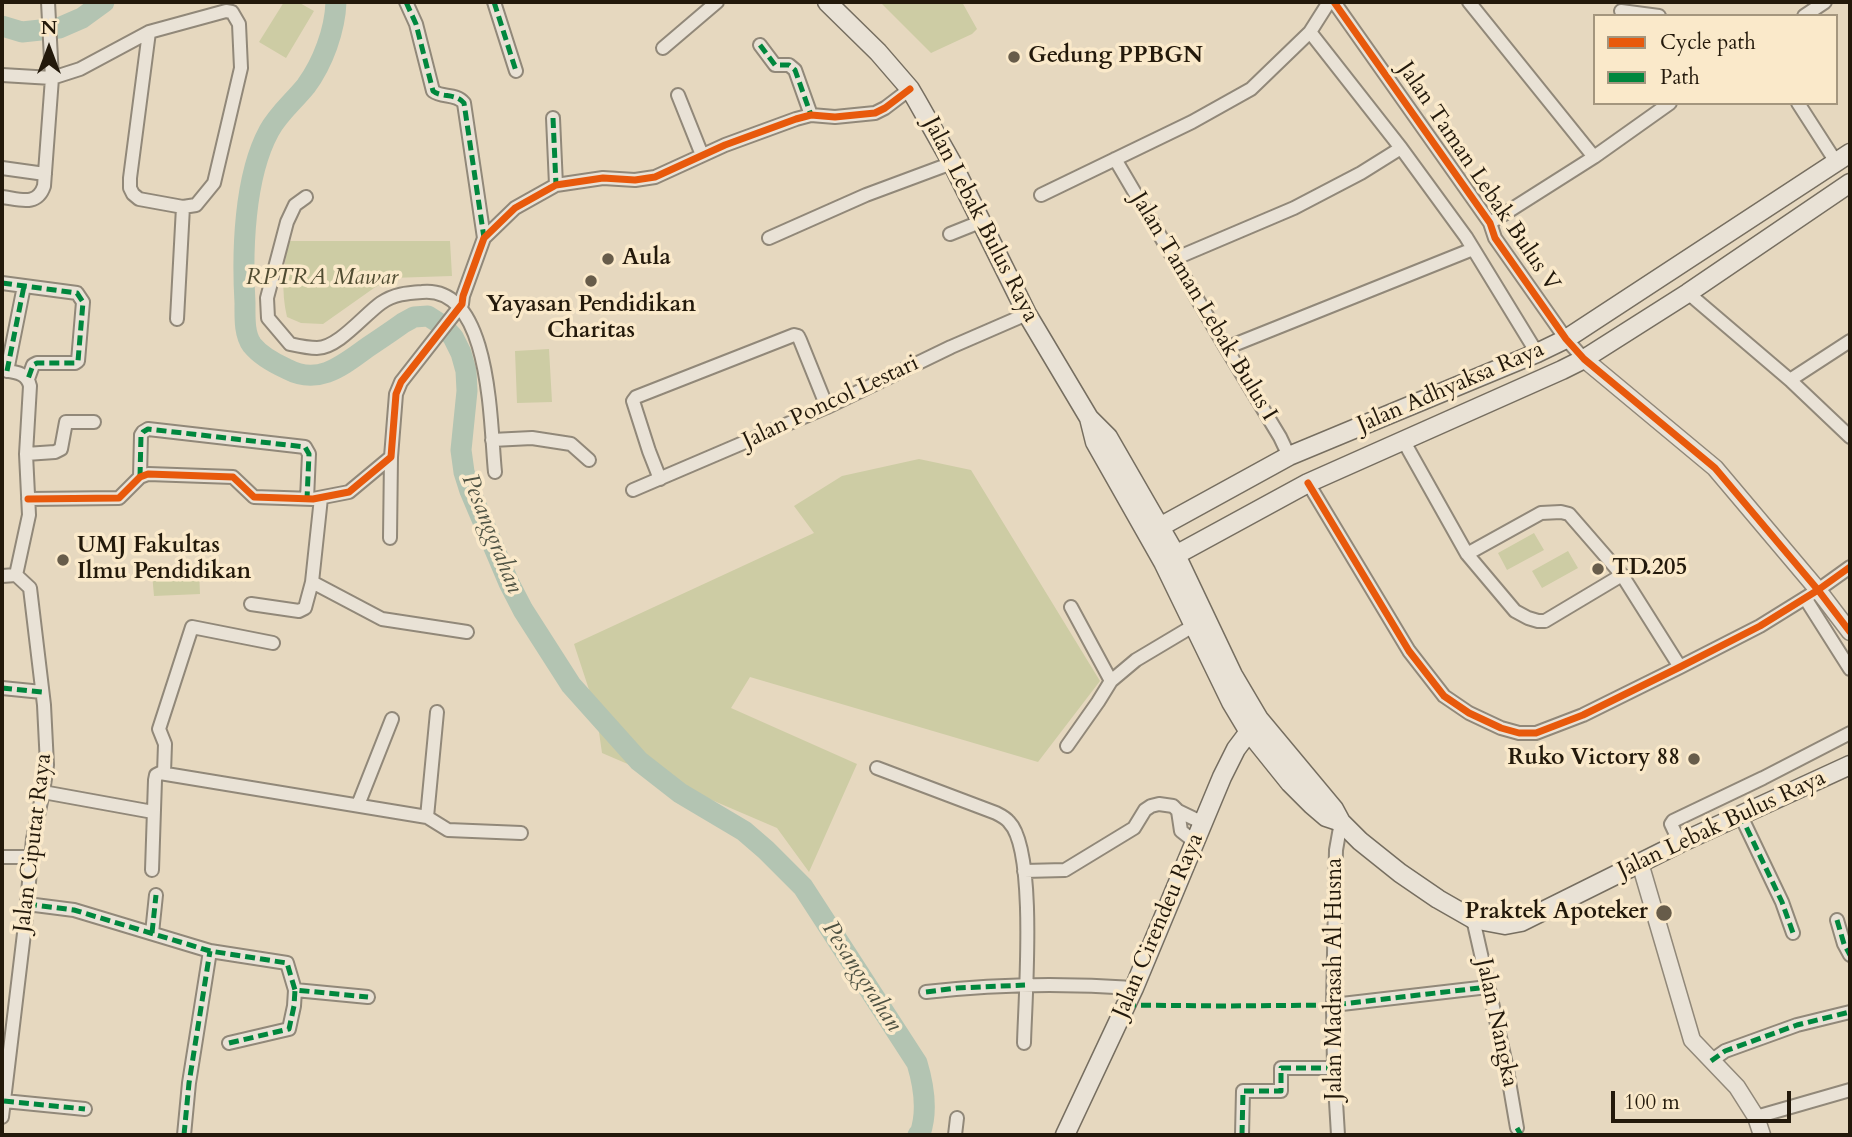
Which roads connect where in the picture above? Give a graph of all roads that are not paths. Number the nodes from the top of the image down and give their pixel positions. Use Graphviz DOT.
graph roads {
  1 [pos="406,2"];
  2 [pos="494,2"];
  3 [pos="717,2"];
  4 [pos="827,2"];
  5 [pos="1331,2"];
  6 [pos="1469,2"];
  7 [pos="1825,2"];
  8 [pos="48,7"];
  9 [pos="1619,10"];
  10 [pos="1645,14"];
  11 [pos="1807,14"];
  12 [pos="149,32"];
  13 [pos="1310,32"];
  14 [pos="760,45"];
  15 [pos="663,48"];
  16 [pos="516,71"];
  17 [pos="2,75"];
  18 [pos="52,78"];
  19 [pos="910,89"];
  20 [pos="678,95"];
  21 [pos="1667,105"];
  22 [pos="1800,105"];
  23 [pos="811,115"];
  24 [pos="553,118"];
  25 [pos="1401,148"];
  26 [pos="702,155"];
  27 [pos="1594,157"];
  28 [pos="1843,158"];
  29 [pos="1115,159"];
  30 [pos="952,163"];
  31 [pos="2,168"];
  32 [pos="45,174"];
  33 [pos="1850,183"];
  34 [pos="556,186"];
  35 [pos="1041,195"];
  36 [pos="2,197"];
  37 [pos="306,197"];
  38 [pos="183,208"];
  39 [pos="980,222"];
  40 [pos="1490,223"];
  41 [pos="950,234"];
  42 [pos="484,238"];
  43 [pos="769,238"];
  44 [pos="1473,249"];
  45 [pos="1174,259"];
  46 [pos="2,283"];
  47 [pos="24,286"];
  48 [pos="1688,293"];
  49 [pos="457,311"];
  50 [pos="1027,314"];
  51 [pos="177,320"];
  52 [pos="1566,339"];
  53 [pos="1850,341"];
  54 [pos="1226,348"];
  55 [pos="1537,353"];
  56 [pos="1584,359"];
  57 [pos="5,370"];
  58 [pos="28,379"];
  59 [pos="1790,380"];
  60 [pos="827,407"];
  61 [pos="94,422"];
  62 [pos="1850,437"];
  63 [pos="492,440"];
  64 [pos="1403,440"];
  65 [pos="26,454"];
  66 [pos="1289,456"];
  67 [pos="391,457"];
  68 [pos="589,460"];
  69 [pos="495,472"];
  70 [pos="141,477"];
  71 [pos="660,479"];
  72 [pos="1308,482"];
  73 [pos="633,490"];
  74 [pos="321,498"];
  75 [pos="28,499"];
  76 [pos="307,499"];
  77 [pos="1179,517"];
  78 [pos="1153,531"];
  79 [pos="390,538"];
  80 [pos="1177,554"];
  81 [pos="1468,554"];
  82 [pos="1850,567"];
  83 [pos="16,575"];
  84 [pos="1622,575"];
  85 [pos="2,576"];
  86 [pos="312,582"];
  87 [pos="1811,594"];
  88 [pos="251,604"];
  89 [pos="1071,607"];
  90 [pos="1194,626"];
  91 [pos="467,632"];
  92 [pos="1850,632"];
  93 [pos="273,643"];
  94 [pos="1680,667"];
  95 [pos="1850,669"];
  96 [pos="1111,681"];
  97 [pos="2,688"];
  98 [pos="42,692"];
  99 [pos="437,712"];
  100 [pos="392,719"];
  101 [pos="1254,726"];
  102 [pos="1850,733"];
  103 [pos="1067,746"];
  104 [pos="1850,765"];
  105 [pos="877,768"];
  106 [pos="164,773"];
  107 [pos="43,792"];
  108 [pos="358,805"];
  109 [pos="1178,811"];
  110 [pos="153,812"];
  111 [pos="1740,814"];
  112 [pos="426,817"];
  113 [pos="1341,822"];
  114 [pos="1203,823"];
  115 [pos="521,833"];
  116 [pos="1195,842"];
  117 [pos="1680,843"];
  118 [pos="2,857"];
  119 [pos="31,857"];
  120 [pos="1640,863"];
  121 [pos="152,870"];
  122 [pos="1024,871"];
  123 [pos="156,895"];
  124 [pos="27,904"];
  125 [pos="1473,919"];
  126 [pos="1837,920"];
  127 [pos="152,933"];
  128 [pos="1793,933"];
  129 [pos="209,951"];
  130 [pos="1850,955"];
  131 [pos="1025,985"];
  132 [pos="1488,987"];
  133 [pos="1134,988"];
  134 [pos="295,990"];
  135 [pos="926,992"];
  136 [pos="368,997"];
  137 [pos="1333,1005"];
  138 [pos="1850,1012"];
  139 [pos="229,1043"];
  140 [pos="1024,1043"];
  141 [pos="1711,1061"];
  142 [pos="1334,1068"];
  143 [pos="1850,1090"];
  144 [pos="4,1101"];
  145 [pos="85,1109"];
  146 [pos="2,1116"];
  147 [pos="1756,1117"];
  148 [pos="957,1118"];
  149 [pos="1517,1128"];
  150 [pos="184,1135"];
  151 [pos="955,1135"];
  152 [pos="1065,1135"];
  153 [pos="1242,1135"];
  154 [pos="1338,1135"];
  155 [pos="1762,1135"];
  1 -- 42 [label="street"];
  2 -- 16 [label="street"];
  3 -- 15 [label="street"];
  4 -- 19 [label="main road, Jalan Lebak Bulus Raya"];
  5 -- 13 [label="street"];
  5 -- 40 [label="street, Jalan Taman Lebak Bulus V"];
  6 -- 27 [label="street"];
  7 -- 11 [label="street"];
  8 -- 18 [label="street"];
  9 -- 10 [label="street"];
  12 -- 18 [label="street"];
  12 -- 38 [label="street"];
  12 -- 38 [label="street"];
  13 -- 25 [label="street, Jalan Taman Lebak Bulus V"];
  13 -- 29 [label="street"];
  14 -- 23 [label="street"];
  17 -- 18 [label="street"];
  18 -- 32 [label="street"];
  19 -- 23 [label="street"];
  19 -- 30 [label="main road, Jalan Lebak Bulus Raya"];
  20 -- 26 [label="street"];
  21 -- 27 [label="street"];
  22 -- 28 [label="street"];
  23 -- 26 [label="street"];
  24 -- 34 [label="street"];
  25 -- 44 [label="street, Jalan Taman Lebak Bulus V"];
  25 -- 45 [label="street"];
  26 -- 34 [label="street"];
  27 -- 40 [label="street"];
  28 -- 52 [label="main road, Jalan Adhyaksa Raya"];
  29 -- 35 [label="street"];
  29 -- 45 [label="street, Jalan Taman Lebak Bulus I"];
  30 -- 39 [label="main road, Jalan Lebak Bulus Raya"];
  30 -- 43 [label="street"];
  31 -- 32 [label="street"];
  32 -- 36 [label="street"];
  33 -- 48 [label="main road, Jalan Adhyaksa Raya"];
  34 -- 42 [label="street"];
  37 -- 49 [label="street"];
  38 -- 51 [label="street"];
  39 -- 41 [label="street"];
  39 -- 50 [label="main road, Jalan Lebak Bulus Raya"];
  40 -- 52 [label="street, Jalan Taman Lebak Bulus V"];
  42 -- 49 [label="street"];
  44 -- 54 [label="street"];
  44 -- 55 [label="street, Jalan Taman Lebak Bulus V"];
  45 -- 54 [label="street, Jalan Taman Lebak Bulus I"];
  46 -- 47 [label="street"];
  47 -- 57 [label="street"];
  47 -- 58 [label="street"];
  48 -- 56 [label="main road, Jalan Adhyaksa Raya"];
  48 -- 59 [label="street"];
  49 -- 63 [label="street"];
  49 -- 67 [label="street"];
  50 -- 60 [label="street, Jalan Poncol Lestari"];
  50 -- 78 [label="main road, Jalan Lebak Bulus Raya"];
  52 -- 55 [label="main road, Jalan Adhyaksa Raya"];
  52 -- 56 [label="street, Jalan Taman Lebak Bulus V"];
  53 -- 59 [label="street"];
  54 -- 66 [label="street, Jalan Taman Lebak Bulus I"];
  55 -- 66 [label="main road, Jalan Adhyaksa Raya"];
  56 -- 64 [label="main road, Jalan Adhyaksa Raya"];
  56 -- 87 [label="street"];
  57 -- 58 [label="street"];
  58 -- 65 [label="street"];
  59 -- 62 [label="street"];
  60 -- 71 [label="street, Jalan Poncol Lestari"];
  60 -- 71 [label="street"];
  61 -- 65 [label="street"];
  63 -- 68 [label="street"];
  63 -- 69 [label="street"];
  64 -- 72 [label="main road, Jalan Adhyaksa Raya"];
  64 -- 81 [label="street"];
  65 -- 75 [label="street"];
  66 -- 77 [label="main road, Jalan Adhyaksa Raya"];
  67 -- 74 [label="street"];
  67 -- 79 [label="street"];
  70 -- 75 [label="street"];
  70 -- 76 [label="street"];
  70 -- 76 [label="street"];
  71 -- 73 [label="street, Jalan Poncol Lestari"];
  72 -- 80 [label="main road, Jalan Adhyaksa Raya"];
  72 -- 94 [label="street"];
  74 -- 76 [label="street"];
  74 -- 86 [label="street"];
  75 -- 83 [label="street"];
  77 -- 78 [label="main road, Jalan Adhyaksa Raya"];
  77 -- 80 [label="main road"];
  78 -- 80 [label="main road, Jalan Lebak Bulus Raya"];
  80 -- 90 [label="main road, Jalan Lebak Bulus Raya"];
  80 -- 101 [label="main road, Jalan Lebak Bulus Raya"];
  81 -- 84 [label="street"];
  81 -- 84 [label="street"];
  82 -- 87 [label="street"];
  83 -- 85 [label="street"];
  83 -- 98 [label="street, Jalan Ciputat Raya"];
  84 -- 94 [label="street"];
  86 -- 88 [label="street"];
  86 -- 91 [label="street"];
  87 -- 92 [label="street"];
  87 -- 94 [label="street"];
  87 -- 95 [label="street"];
  89 -- 96 [label="street"];
  90 -- 96 [label="street"];
  90 -- 101 [label="main road, Jalan Lebak Bulus Raya"];
  93 -- 106 [label="street"];
  96 -- 103 [label="street"];
  97 -- 98 [label="street"];
  98 -- 107 [label="street, Jalan Ciputat Raya"];
  99 -- 112 [label="street"];
  100 -- 108 [label="street"];
  101 -- 113 [label="main road, Jalan Lebak Bulus Raya"];
  101 -- 114 [label="main road, Jalan Cirendeu Raya"];
  102 -- 117 [label="street"];
  104 -- 111 [label="main road, Jalan Lebak Bulus Raya"];
  105 -- 122 [label="street"];
  106 -- 108 [label="street"];
  106 -- 110 [label="street"];
  107 -- 110 [label="street"];
  107 -- 119 [label="street, Jalan Ciputat Raya"];
  108 -- 112 [label="street"];
  109 -- 114 [label="street"];
  109 -- 116 [label="street"];
  109 -- 122 [label="street"];
  110 -- 121 [label="street"];
  111 -- 117 [label="main road, Jalan Lebak Bulus Raya"];
  111 -- 128 [label="street"];
  112 -- 115 [label="street"];
  113 -- 125 [label="main road, Jalan Lebak Bulus Raya"];
  113 -- 137 [label="street, Jalan Madrasah Al Husna"];
  114 -- 116 [label="main road, Jalan Cirendeu Raya"];
  116 -- 133 [label="main road, Jalan Cirendeu Raya"];
  117 -- 120 [label="main road, Jalan Lebak Bulus Raya"];
  118 -- 119 [label="street"];
  119 -- 124 [label="street, Jalan Ciputat Raya"];
  120 -- 125 [label="main road, Jalan Lebak Bulus Raya"];
  120 -- 141 [label="street"];
  122 -- 131 [label="street"];
  123 -- 127 [label="street"];
  124 -- 127 [label="street"];
  124 -- 144 [label="street, Jalan Ciputat Raya"];
  125 -- 132 [label="street, Jalan Nangka"];
  126 -- 130 [label="street"];
  127 -- 129 [label="street"];
  129 -- 134 [label="street"];
  129 -- 150 [label="street"];
  131 -- 133 [label="street"];
  131 -- 135 [label="street"];
  131 -- 140 [label="street"];
  132 -- 137 [label="street"];
  132 -- 149 [label="street, Jalan Nangka"];
  133 -- 152 [label="main road, Jalan Cirendeu Raya"];
  134 -- 136 [label="street"];
  134 -- 139 [label="street"];
  137 -- 142 [label="street, Jalan Madrasah Al Husna"];
  138 -- 141 [label="street"];
  141 -- 147 [label="street"];
  142 -- 153 [label="street"];
  142 -- 154 [label="street, Jalan Madrasah Al Husna"];
  143 -- 147 [label="street"];
  144 -- 145 [label="street"];
  144 -- 146 [label="street, Jalan Ciputat Raya"];
  147 -- 155 [label="street"];
  148 -- 151 [label="street"];
}
